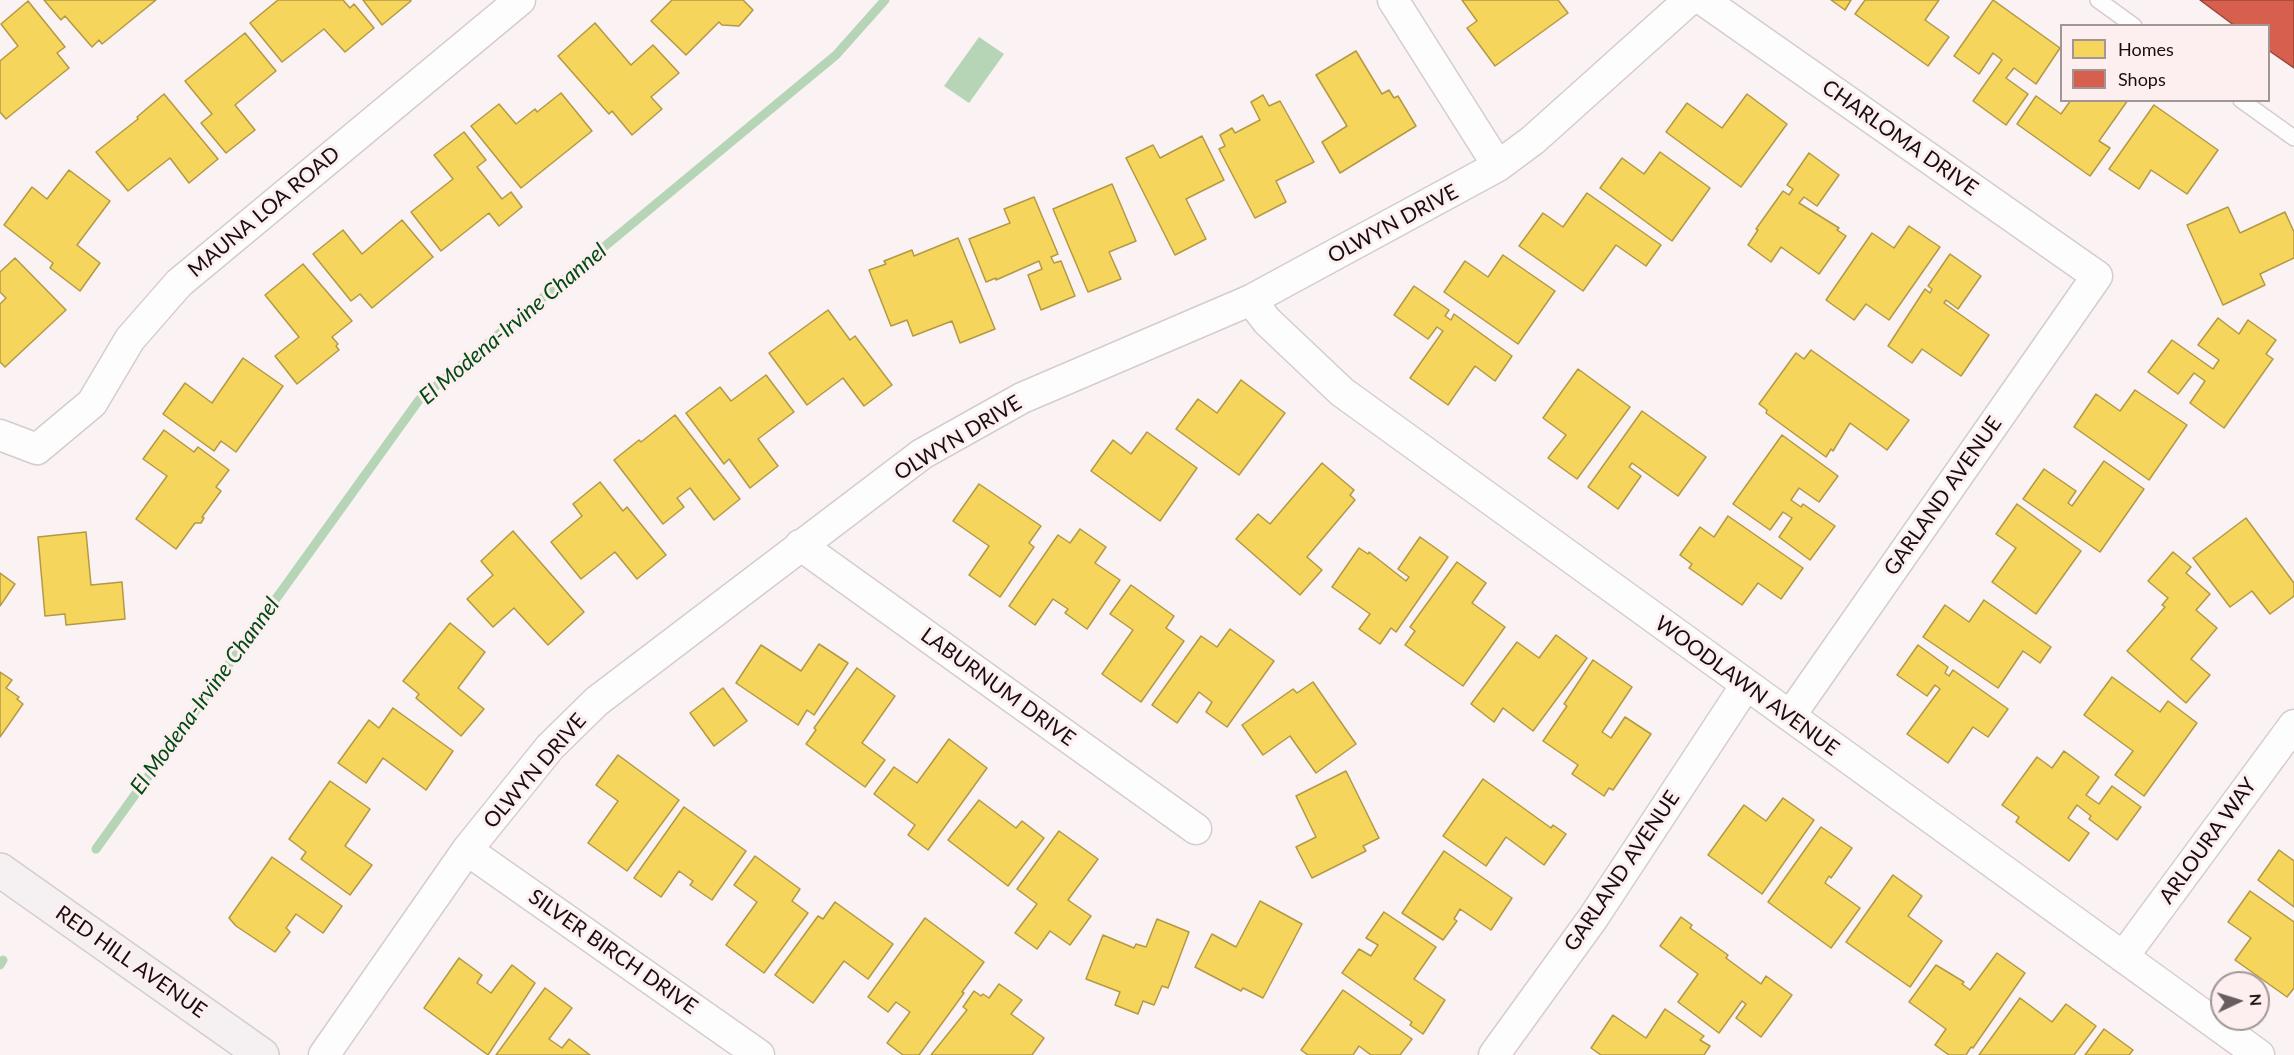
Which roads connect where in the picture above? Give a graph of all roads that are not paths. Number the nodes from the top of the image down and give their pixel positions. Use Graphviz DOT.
graph roads {
  1 [pos="520,0"];
  2 [pos="1393,0"];
  3 [pos="1689,0"];
  4 [pos="1703,0"];
  5 [pos="2098,0"];
  6 [pos="2131,24"];
  7 [pos="2244,102"];
  8 [pos="2294,138"];
  9 [pos="1498,166"];
  10 [pos="2097,276"];
  11 [pos="1251,300"];
  12 [pos="0,435"];
  13 [pos="800,545"];
  14 [pos="1746,685"];
  15 [pos="1790,716"];
  16 [pos="2294,724"];
  17 [pos="1197,829"];
  18 [pos="467,850"];
  19 [pos="0,870"];
  20 [pos="2123,957"];
  21 [pos="262,1055"];
  22 [pos="324,1055"];
  23 [pos="759,1055"];
  24 [pos="1494,1055"];
  25 [pos="2259,1055"];
  1 -- 12 [label="street, MAUNA LOA ROAD"];
  2 -- 9 [label="street"];
  3 -- 9 [label="street, OLWYN DRIVE"];
  4 -- 10 [label="street, CHARLOMA DRIVE"];
  5 -- 6 [label="lane"];
  7 -- 8 [label="lane"];
  9 -- 11 [label="street, OLWYN DRIVE"];
  10 -- 15 [label="street, GARLAND AVENUE"];
  11 -- 13 [label="street, OLWYN DRIVE"];
  11 -- 14 [label="street, WOODLAWN AVENUE"];
  13 -- 17 [label="street, LABURNUM DRIVE"];
  13 -- 18 [label="street, OLWYN DRIVE"];
  14 -- 15 [label="street, WOODLAWN AVENUE"];
  14 -- 24 [label="street, GARLAND AVENUE"];
  15 -- 20 [label="street, WOODLAWN AVENUE"];
  16 -- 20 [label="street, ARLOURA WAY"];
  18 -- 22 [label="street, OLWYN DRIVE"];
  18 -- 23 [label="street, SILVER BIRCH DRIVE"];
  19 -- 21 [label="main road, RED HILL AVENUE"];
  20 -- 25 [label="street, WOODLAWN AVENUE"];
}
